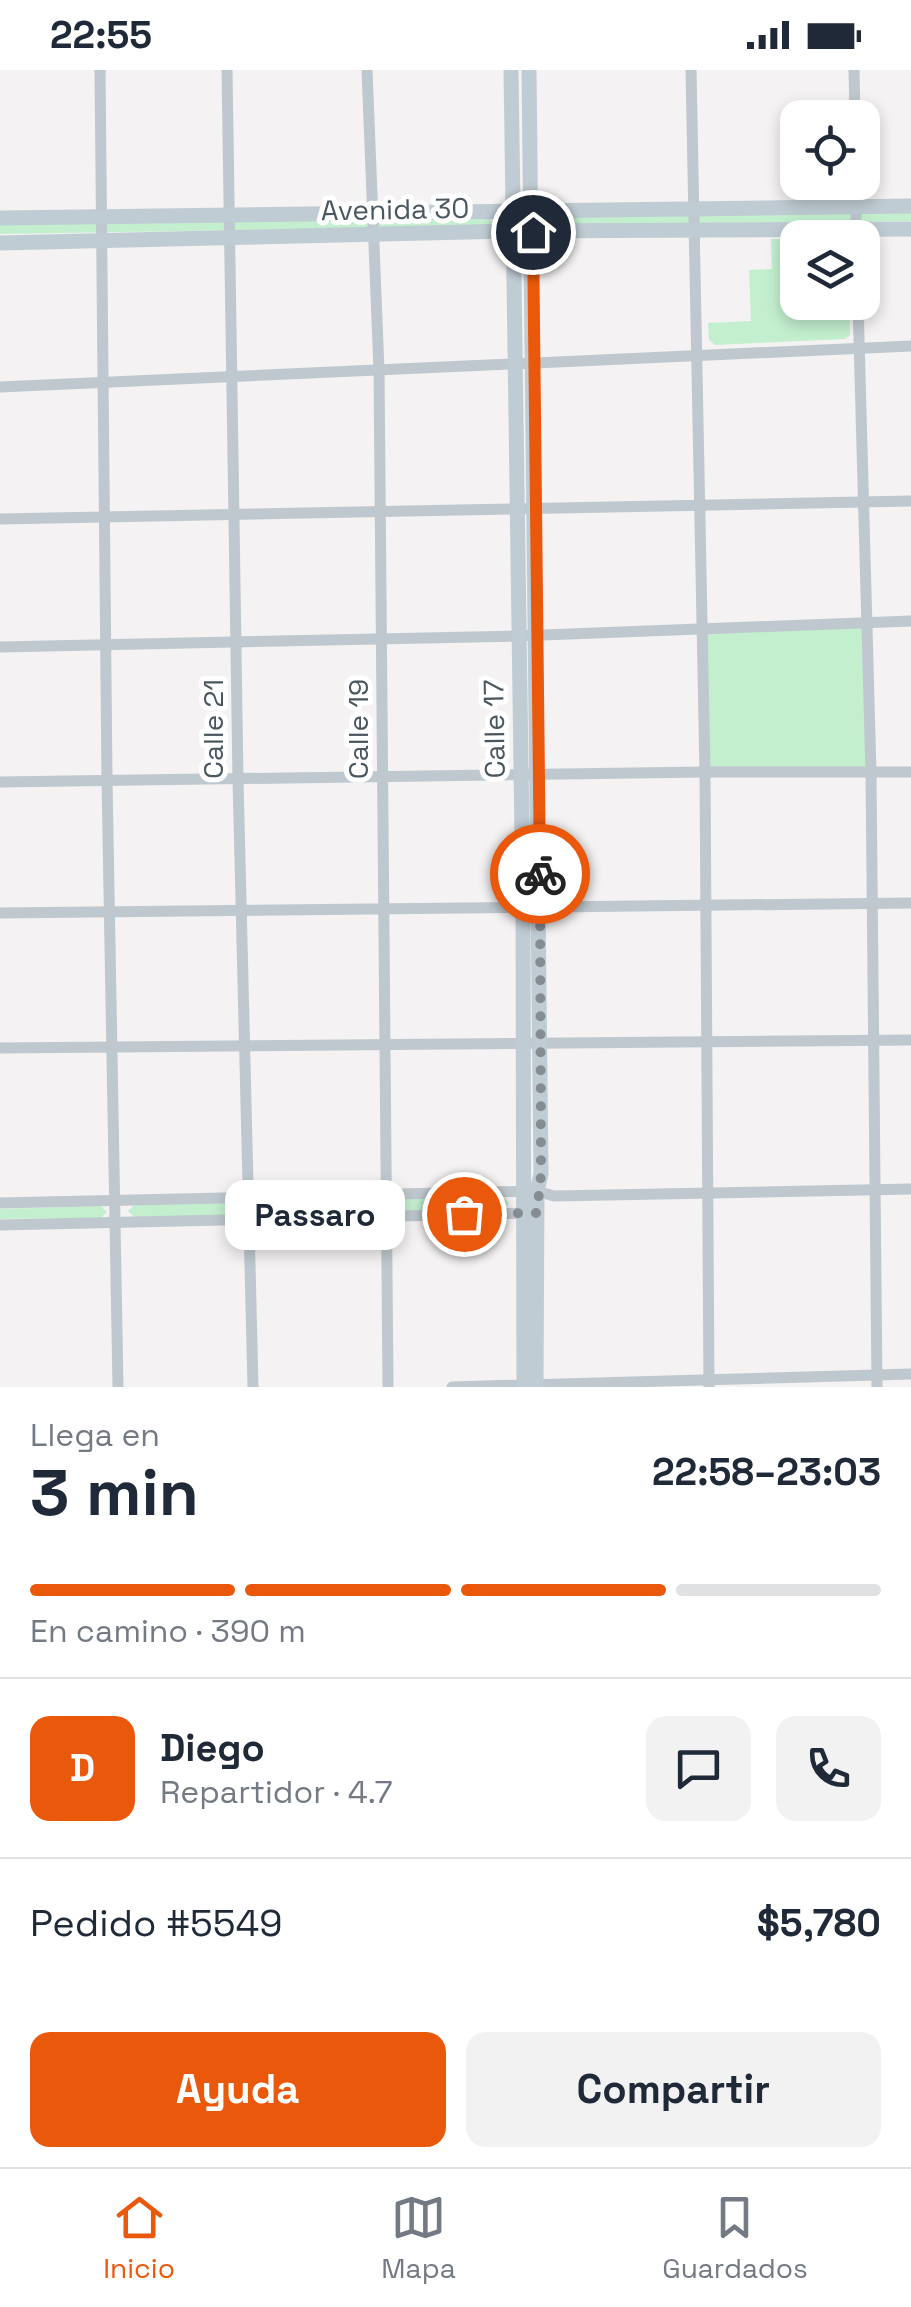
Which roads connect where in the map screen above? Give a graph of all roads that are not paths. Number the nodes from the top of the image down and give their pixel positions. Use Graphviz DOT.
graph roads {
  1 [pos="100,70"];
  2 [pos="228,70"];
  3 [pos="366,70"];
  4 [pos="511,70"];
  5 [pos="529,70"];
  6 [pos="691,70"];
  7 [pos="854,70"];
  8 [pos="855,100"];
  9 [pos="856,200"];
  10 [pos="911,206"];
  11 [pos="856,207"];
  12 [pos="694,209"];
  13 [pos="512,212"];
  14 [pos="532,212"];
  15 [pos="231,214"];
  16 [pos="372,214"];
  17 [pos="102,216"];
  18 [pos="0,218"];
  19 [pos="856,220"];
  20 [pos="911,229"];
  21 [pos="696,231"];
  22 [pos="512,232"];
  23 [pos="533,232"];
  24 [pos="880,232"];
  25 [pos="780,233"];
  26 [pos="372,236"];
  27 [pos="231,237"];
  28 [pos="103,240"];
  29 [pos="0,243"];
  30 [pos="859,320"];
  31 [pos="911,346"];
  32 [pos="860,348"];
  33 [pos="696,355"];
  34 [pos="534,365"];
  35 [pos="513,366"];
  36 [pos="379,370"];
  37 [pos="233,376"];
  38 [pos="105,384"];
  39 [pos="0,387"];
  40 [pos="911,501"];
  41 [pos="862,502"];
  42 [pos="698,504"];
  43 [pos="536,508"];
  44 [pos="516,509"];
  45 [pos="380,511"];
  46 [pos="235,513"];
  47 [pos="107,517"];
  48 [pos="0,519"];
  49 [pos="911,621"];
  50 [pos="866,622"];
  51 [pos="701,627"];
  52 [pos="537,635"];
  53 [pos="517,636"];
  54 [pos="382,638"];
  55 [pos="237,642"];
  56 [pos="107,644"];
  57 [pos="0,647"];
  58 [pos="704,772"];
  59 [pos="911,772"];
  60 [pos="872,773"];
  61 [pos="520,774"];
  62 [pos="539,774"];
  63 [pos="384,778"];
  64 [pos="238,779"];
  65 [pos="107,780"];
  66 [pos="0,782"];
  67 [pos="911,903"];
  68 [pos="705,904"];
  69 [pos="870,904"];
  70 [pos="531,905"];
  71 [pos="384,909"];
  72 [pos="242,910"];
  73 [pos="111,912"];
  74 [pos="0,913"];
  75 [pos="873,1040"];
  76 [pos="911,1040"];
  77 [pos="708,1042"];
  78 [pos="522,1043"];
  79 [pos="540,1043"];
  80 [pos="384,1045"];
  81 [pos="244,1046"];
  82 [pos="112,1047"];
  83 [pos="0,1048"];
  84 [pos="911,1189"];
  85 [pos="876,1190"];
  86 [pos="531,1191"];
  87 [pos="708,1193"];
  88 [pos="387,1195"];
  89 [pos="250,1198"];
  90 [pos="117,1201"];
  91 [pos="0,1204"];
  92 [pos="531,1213"];
  93 [pos="388,1216"];
  94 [pos="250,1219"];
  95 [pos="118,1222"];
  96 [pos="0,1225"];
  97 [pos="911,1374"];
  98 [pos="877,1381"];
  99 [pos="709,1384"];
  100 [pos="530,1386"];
  101 [pos="118,1387"];
  102 [pos="253,1387"];
  103 [pos="388,1387"];
  104 [pos="452,1387"];
  1 -- 17 [label="street"];
  2 -- 15 [label="street, Calle 21"];
  3 -- 16 [label="street, Calle 19"];
  4 -- 13 [label="main road, Calle 17"];
  5 -- 14 [label="main road, Calle 17"];
  6 -- 12 [label="street"];
  7 -- 8 [label="street"];
  9 -- 11 [label="street"];
  10 -- 11 [label="main road, Avenida 30"];
  11 -- 12 [label="main road, Avenida 30"];
  11 -- 19 [label="street"];
  12 -- 14 [label="main road, Avenida 30"];
  12 -- 21 [label="street"];
  13 -- 14 [label="main road, Avenida 30"];
  13 -- 16 [label="main road, Avenida 30"];
  13 -- 22 [label="main road, Calle 17"];
  14 -- 23 [label="main road, Calle 17"];
  15 -- 16 [label="main road, Avenida 30"];
  15 -- 17 [label="main road, Avenida 30"];
  15 -- 27 [label="street, Calle 21"];
  16 -- 26 [label="street, Calle 19"];
  17 -- 18 [label="main road, Avenida 30"];
  17 -- 28 [label="street"];
  20 -- 24 [label="main road, Avenida 30"];
  21 -- 23 [label="main road, Avenida 30"];
  21 -- 25 [label="main road, Avenida 30"];
  21 -- 33 [label="street"];
  22 -- 23 [label="main road, Avenida 30"];
  22 -- 26 [label="main road, Avenida 30"];
  22 -- 35 [label="main road, Calle 17"];
  23 -- 34 [label="main road, Calle 17"];
  26 -- 27 [label="main road, Avenida 30"];
  26 -- 36 [label="street, Calle 19"];
  27 -- 28 [label="main road, Avenida 30"];
  27 -- 37 [label="street, Calle 21"];
  28 -- 29 [label="main road, Avenida 30"];
  28 -- 38 [label="street"];
  30 -- 32 [label="street"];
  31 -- 32 [label="street"];
  32 -- 33 [label="street"];
  32 -- 41 [label="street"];
  33 -- 34 [label="street"];
  33 -- 42 [label="street"];
  34 -- 35 [label="street"];
  34 -- 43 [label="main road, Calle 17"];
  35 -- 36 [label="street"];
  35 -- 44 [label="main road, Calle 17"];
  36 -- 37 [label="street"];
  36 -- 45 [label="street, Calle 19"];
  37 -- 38 [label="street"];
  37 -- 46 [label="street, Calle 21"];
  38 -- 39 [label="street"];
  38 -- 47 [label="street"];
  40 -- 41 [label="street"];
  41 -- 42 [label="street"];
  41 -- 50 [label="street"];
  42 -- 43 [label="street"];
  42 -- 51 [label="street"];
  43 -- 44 [label="street"];
  43 -- 52 [label="main road, Calle 17"];
  44 -- 45 [label="street"];
  44 -- 53 [label="main road, Calle 17"];
  45 -- 46 [label="street"];
  45 -- 54 [label="street, Calle 19"];
  46 -- 47 [label="street"];
  46 -- 55 [label="street, Calle 21"];
  47 -- 48 [label="street"];
  47 -- 56 [label="street"];
  49 -- 50 [label="street"];
  50 -- 51 [label="street"];
  50 -- 60 [label="street"];
  51 -- 52 [label="street"];
  51 -- 58 [label="street"];
  52 -- 53 [label="street"];
  52 -- 62 [label="main road, Calle 17"];
  53 -- 54 [label="street"];
  53 -- 61 [label="main road, Calle 17"];
  54 -- 55 [label="street"];
  54 -- 63 [label="street, Calle 19"];
  55 -- 56 [label="street"];
  55 -- 64 [label="street, Calle 21"];
  56 -- 57 [label="street"];
  56 -- 65 [label="street"];
  58 -- 60 [label="street"];
  58 -- 62 [label="street"];
  58 -- 68 [label="street"];
  59 -- 60 [label="street"];
  60 -- 69 [label="street"];
  61 -- 62 [label="street"];
  61 -- 63 [label="street"];
  61 -- 70 [label="main road, Calle 17"];
  62 -- 70 [label="main road, Calle 17"];
  63 -- 64 [label="street"];
  63 -- 71 [label="street, Calle 19"];
  64 -- 65 [label="street"];
  64 -- 72 [label="street, Calle 21"];
  65 -- 66 [label="street"];
  65 -- 73 [label="street"];
  67 -- 69 [label="street"];
  68 -- 69 [label="street"];
  68 -- 70 [label="street"];
  68 -- 77 [label="street"];
  69 -- 75 [label="street"];
  70 -- 71 [label="street"];
  70 -- 78 [label="main road, Calle 17"];
  70 -- 79 [label="main road, Calle 17"];
  71 -- 72 [label="street"];
  71 -- 80 [label="street, Calle 19"];
  72 -- 73 [label="street"];
  72 -- 81 [label="street, Calle 21"];
  73 -- 74 [label="street"];
  73 -- 82 [label="street"];
  75 -- 76 [label="street"];
  75 -- 77 [label="street"];
  75 -- 85 [label="street"];
  77 -- 79 [label="street"];
  77 -- 87 [label="street"];
  78 -- 79 [label="street"];
  78 -- 80 [label="street"];
  78 -- 86 [label="main road, Calle 17"];
  79 -- 86 [label="main road, Calle 17"];
  80 -- 81 [label="street"];
  80 -- 88 [label="street, Calle 19"];
  81 -- 82 [label="street"];
  81 -- 89 [label="street, Calle 21"];
  82 -- 83 [label="street"];
  82 -- 90 [label="street"];
  84 -- 85 [label="street"];
  85 -- 87 [label="street"];
  85 -- 98 [label="street"];
  86 -- 87 [label="street"];
  86 -- 88 [label="street"];
  86 -- 92 [label="main road, Calle 17"];
  87 -- 99 [label="street"];
  88 -- 89 [label="street"];
  88 -- 93 [label="street, Calle 19"];
  89 -- 90 [label="street"];
  89 -- 94 [label="street, Calle 21"];
  90 -- 91 [label="street"];
  90 -- 95 [label="street"];
  92 -- 93 [label="street"];
  92 -- 100 [label="main road, Calle 17"];
  93 -- 94 [label="street"];
  93 -- 103 [label="street, Calle 19"];
  94 -- 95 [label="street"];
  94 -- 102 [label="street, Calle 21"];
  95 -- 96 [label="street"];
  95 -- 101 [label="street"];
  97 -- 98 [label="street"];
  98 -- 99 [label="street"];
  99 -- 100 [label="street"];
  100 -- 104 [label="street"];
}
